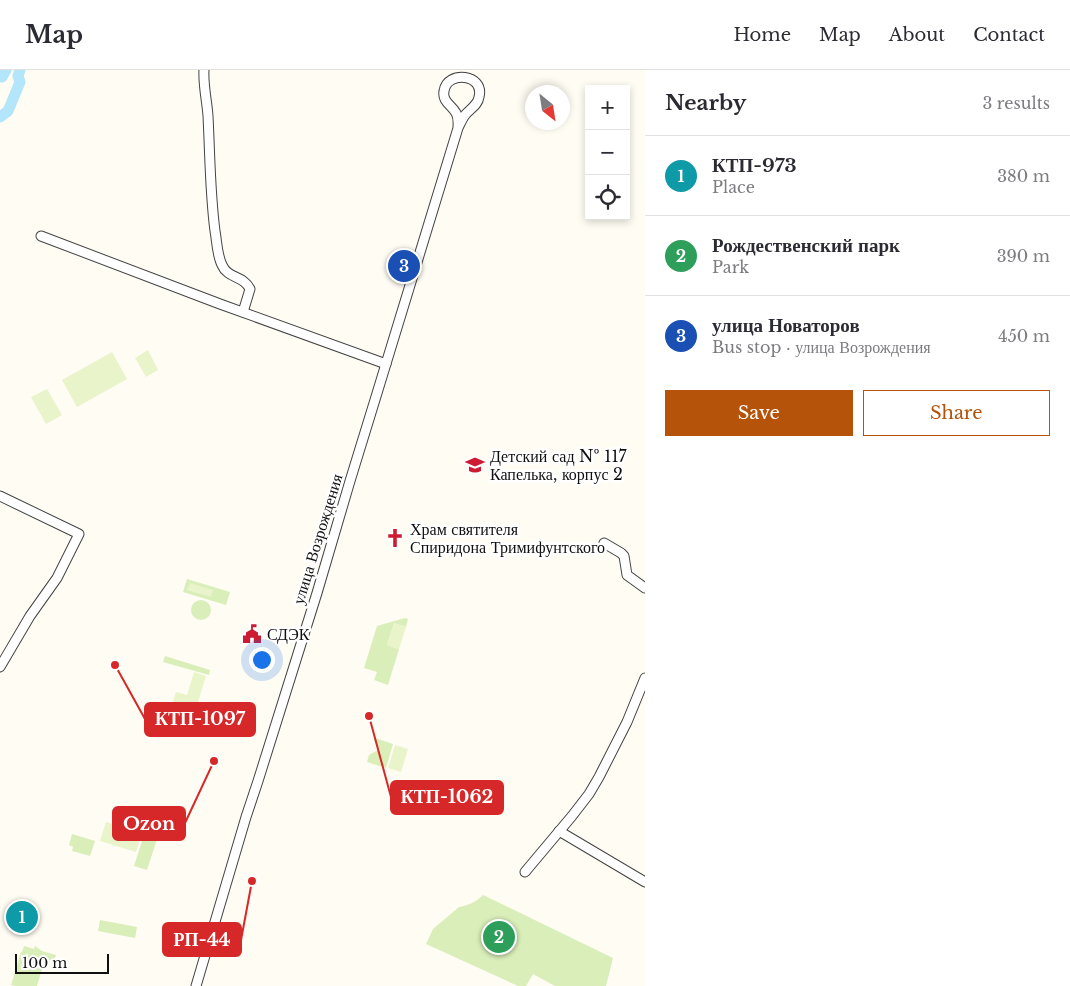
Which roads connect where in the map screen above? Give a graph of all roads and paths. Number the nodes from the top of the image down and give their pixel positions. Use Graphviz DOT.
graph roads {
  1 [pos="204,70"];
  2 [pos="458,128"];
  3 [pos="41,236"];
  4 [pos="243,312"];
  5 [pos="386,364"];
  6 [pos="0,496"];
  7 [pos="604,543"];
  8 [pos="645,588"];
  9 [pos="0,667"];
  10 [pos="645,678"];
  11 [pos="559,831"];
  12 [pos="525,872"];
  13 [pos="645,882"];
  14 [pos="196,986"];
  1 -- 4 [label="street"];
  2 -- 2 [label="street, улица Возрождения"];
  2 -- 5 [label="street, улица Возрождения"];
  3 -- 4 [label="street"];
  4 -- 5 [label="street"];
  5 -- 14 [label="street, улица Возрождения"];
  6 -- 9 [label="street"];
  7 -- 8 [label="street"];
  10 -- 11 [label="street"];
  11 -- 12 [label="street"];
  11 -- 13 [label="street"];
}
